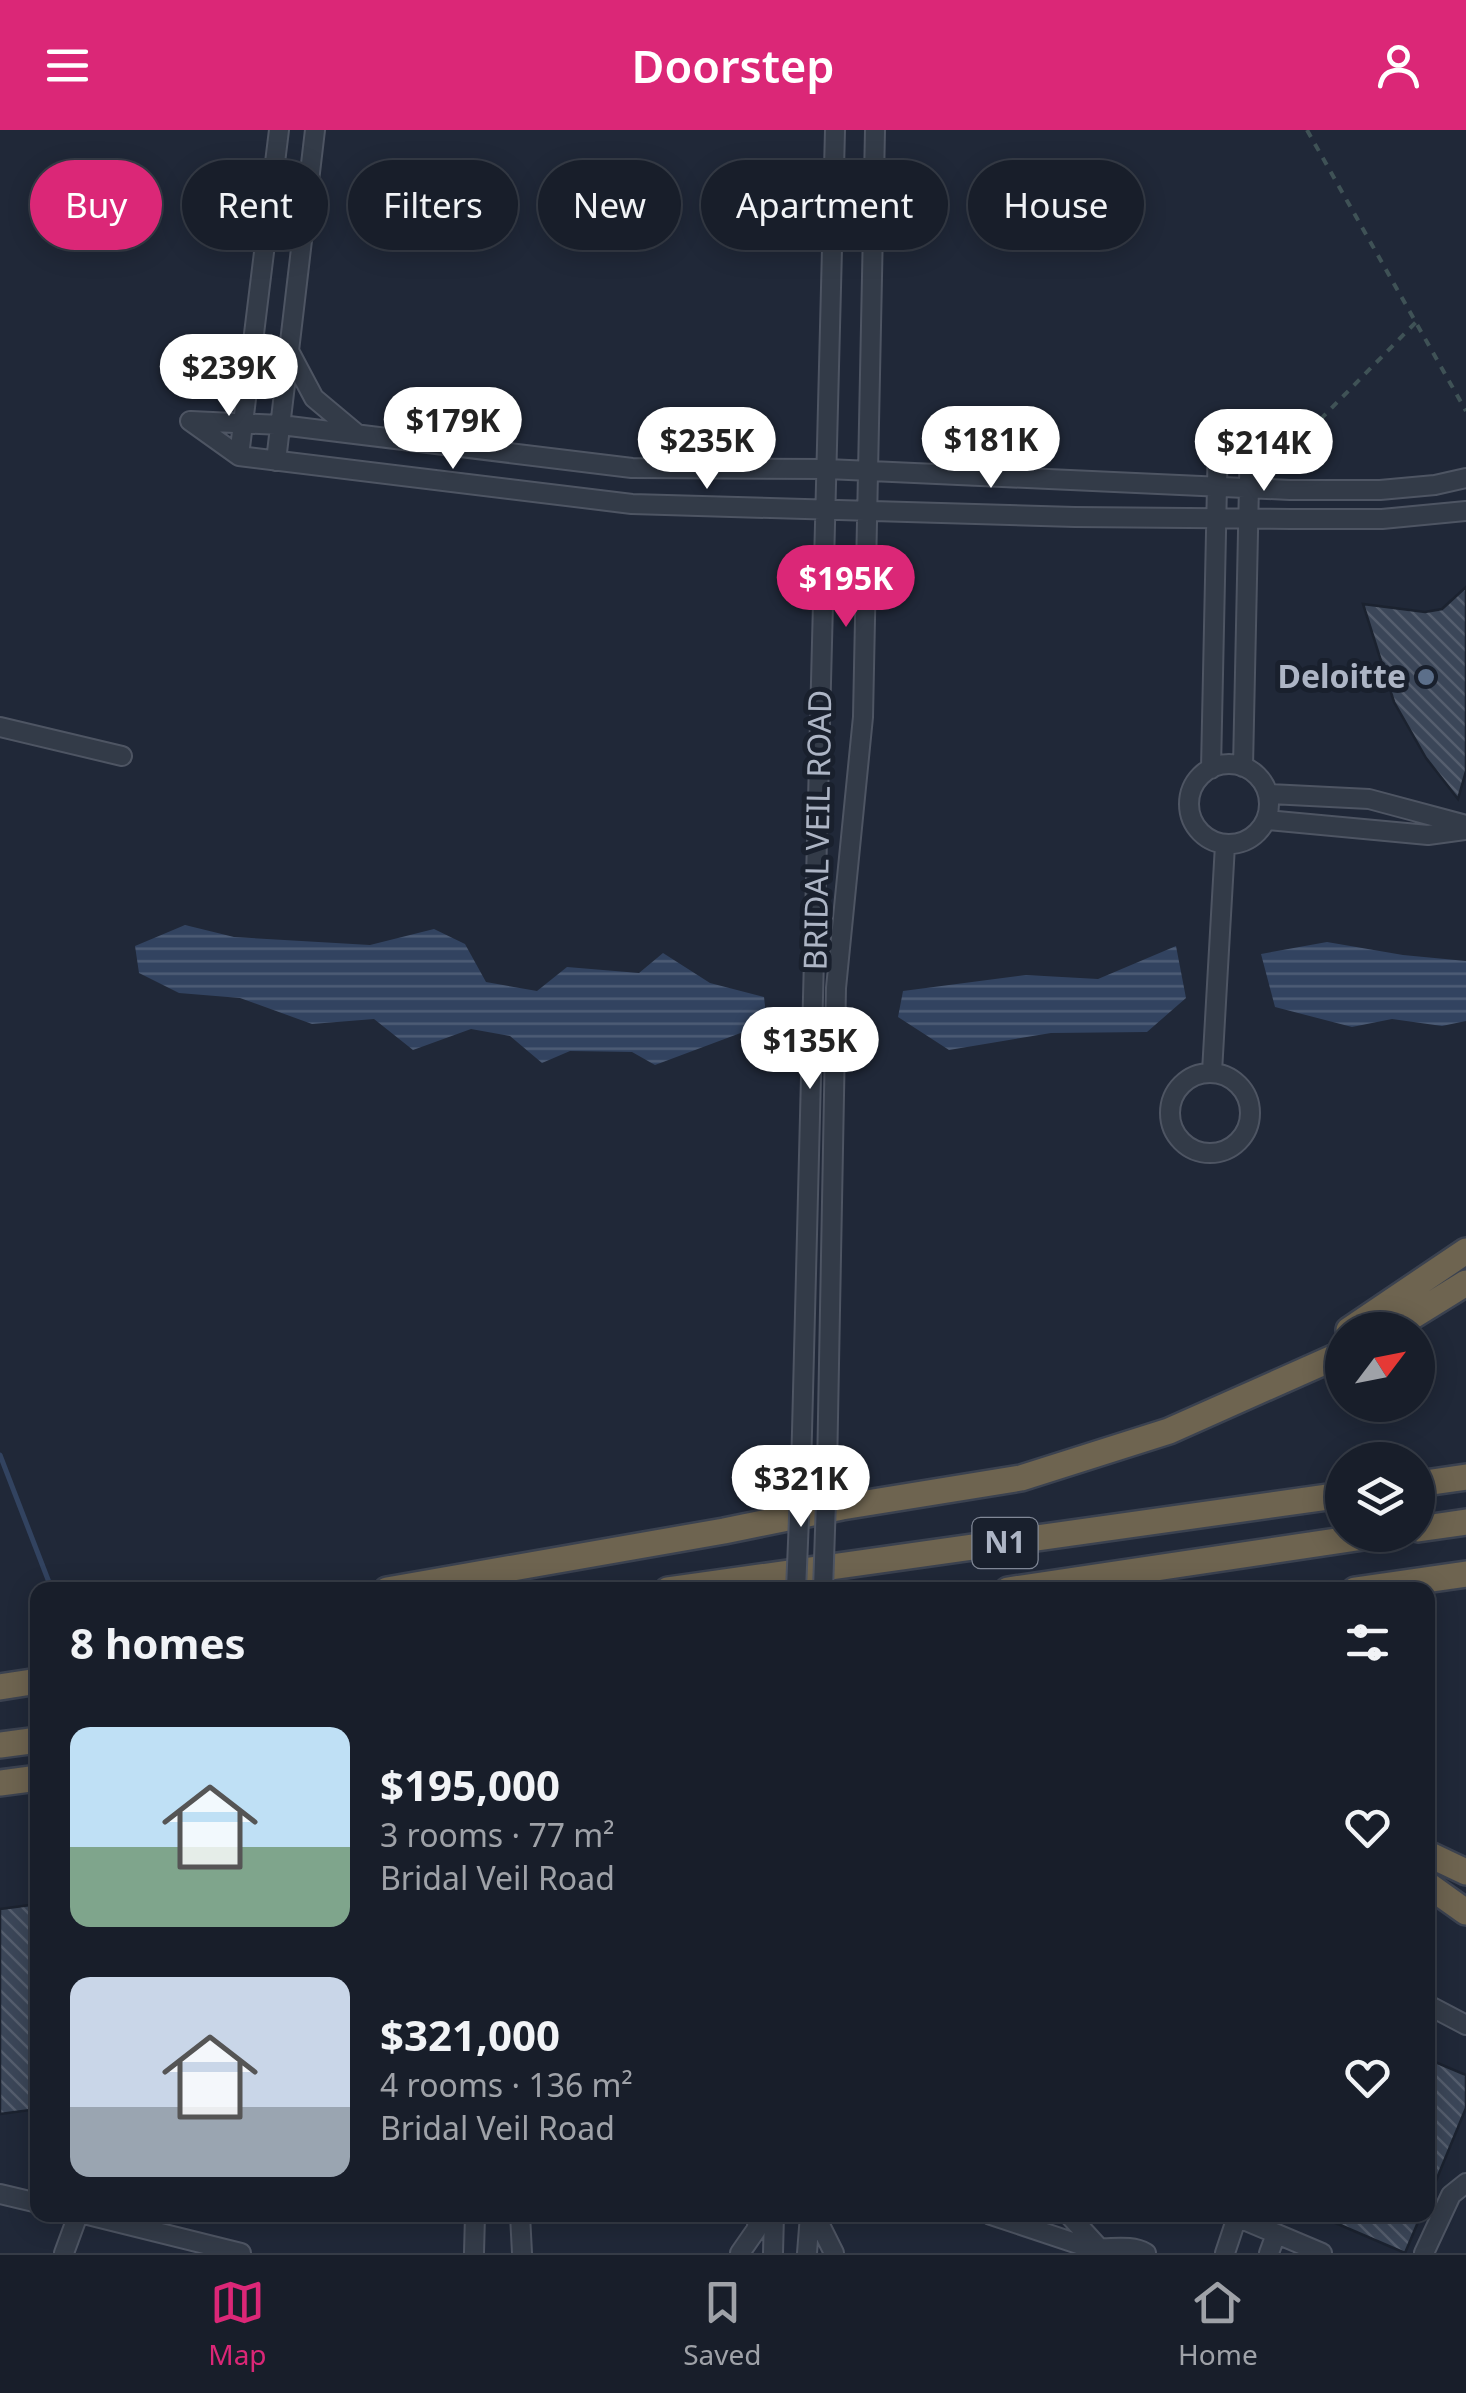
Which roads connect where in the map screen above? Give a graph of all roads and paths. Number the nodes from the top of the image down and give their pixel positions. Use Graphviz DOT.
graph roads {
  1 [pos="280,130"];
  2 [pos="315,130"];
  3 [pos="835,130"];
  4 [pos="875,130"];
  5 [pos="1307,130"];
  6 [pos="1416,322"];
  7 [pos="289,351"];
  8 [pos="1466,412"];
  9 [pos="242,421"];
  10 [pos="280,425"];
  11 [pos="359,436"];
  12 [pos="1218,438"];
  13 [pos="1250,438"];
  14 [pos="239,456"];
  15 [pos="276,461"];
  16 [pos="827,469"];
  17 [pos="869,473"];
  18 [pos="1466,478"];
  19 [pos="1217,486"];
  20 [pos="1249,488"];
  21 [pos="1290,490"];
  22 [pos="825,508"];
  23 [pos="869,510"];
  24 [pos="1466,510"];
  25 [pos="1216,517"];
  26 [pos="1248,518"];
  27 [pos="0,726"];
  28 [pos="122,756"];
  29 [pos="1244,767"];
  30 [pos="1211,768"];
  31 [pos="1268,794"];
  32 [pos="1266,820"];
  33 [pos="1466,827"];
  34 [pos="1225,845"];
  35 [pos="1212,1072"];
  36 [pos="1466,1251"];
  37 [pos="1466,1283"];
  38 [pos="1376,1312"];
  39 [pos="1419,1312"];
  40 [pos="1325,1347"];
  41 [pos="1325,1362"];
  42 [pos="1272,1385"];
  43 [pos="1466,1477"];
  44 [pos="1435,1482"];
  45 [pos="1325,1497"];
  46 [pos="1466,1522"];
  47 [pos="1435,1527"];
  48 [pos="1325,1543"];
  49 [pos="1466,1574"];
  50 [pos="433,1582"];
  51 [pos="725,1582"];
  52 [pos="796,1582"];
  53 [pos="823,1582"];
  54 [pos="1062,1582"];
  55 [pos="1410,1582"];
  56 [pos="30,1682"];
  57 [pos="0,1686"];
  58 [pos="30,1741"];
  59 [pos="0,1745"];
  60 [pos="30,1779"];
  61 [pos="0,1783"];
  62 [pos="1435,1857"];
  63 [pos="1466,1872"];
  64 [pos="1435,1890"];
  65 [pos="1466,1912"];
  66 [pos="1435,2008"];
  67 [pos="1466,2024"];
  68 [pos="1466,2183"];
  69 [pos="0,2194"];
  70 [pos="30,2201"];
  71 [pos="75,2222"];
  72 [pos="116,2222"];
  73 [pos="475,2222"];
  74 [pos="520,2222"];
  75 [pos="758,2222"];
  76 [pos="774,2222"];
  77 [pos="811,2222"];
  78 [pos="816,2222"];
  79 [pos="1014,2222"];
  80 [pos="1075,2222"];
  81 [pos="1233,2222"];
  82 [pos="1249,2222"];
  83 [pos="1276,2234"];
  84 [pos="1101,2250"];
  85 [pos="64,2253"];
  86 [pos="242,2253"];
  87 [pos="474,2253"];
  88 [pos="522,2253"];
  89 [pos="740,2253"];
  90 [pos="773,2253"];
  91 [pos="807,2253"];
  92 [pos="834,2253"];
  93 [pos="1146,2253"];
  94 [pos="1225,2253"];
  95 [pos="1270,2253"];
  96 [pos="1322,2253"];
  97 [pos="1424,2253"];
  1 -- 9 [label="street"];
  2 -- 7 [label="street"];
  3 -- 16 [label="street, BRIDAL VEIL ROAD"];
  4 -- 17 [label="street, BRIDAL VEIL ROAD"];
  5 -- 6 [label="path"];
  6 -- 8 [label="path"];
  6 -- 21 [label="path"];
  7 -- 10 [label="street"];
  7 -- 11 [label="street"];
  9 -- 10 [label="street"];
  9 -- 14 [label="street"];
  9 -- 14 [label="street"];
  10 -- 11 [label="street"];
  10 -- 15 [label="street"];
  11 -- 16 [label="street"];
  12 -- 19 [label="street"];
  13 -- 20 [label="street"];
  14 -- 15 [label="street"];
  15 -- 22 [label="street"];
  16 -- 17 [label="street"];
  16 -- 22 [label="street, BRIDAL VEIL ROAD"];
  17 -- 19 [label="street"];
  17 -- 23 [label="street, BRIDAL VEIL ROAD"];
  18 -- 21 [label="street"];
  19 -- 20 [label="street"];
  19 -- 25 [label="street"];
  20 -- 21 [label="street"];
  20 -- 26 [label="street"];
  22 -- 23 [label="street"];
  22 -- 52 [label="street, BRIDAL VEIL ROAD, bridge"];
  23 -- 25 [label="street"];
  23 -- 53 [label="street, BRIDAL VEIL ROAD, bridge"];
  24 -- 26 [label="street"];
  25 -- 26 [label="street"];
  25 -- 30 [label="street"];
  26 -- 29 [label="street"];
  27 -- 28 [label="street"];
  29 -- 30 [label="street"];
  29 -- 31 [label="street"];
  30 -- 34 [label="street"];
  31 -- 32 [label="street"];
  31 -- 33 [label="street"];
  32 -- 33 [label="street"];
  32 -- 34 [label="street"];
  34 -- 35 [label="street"];
  35 -- 35 [label="street"];
  36 -- 38 [label="highway"];
  37 -- 39 [label="highway"];
  40 -- 42 [label="highway"];
  41 -- 42 [label="highway"];
  42 -- 50 [label="highway"];
  43 -- 44 [label="highway"];
  45 -- 51 [label="highway, N1"];
  46 -- 47 [label="highway"];
  48 -- 54 [label="highway, N1"];
  49 -- 55 [label="highway"];
  56 -- 57 [label="highway"];
  58 -- 59 [label="highway"];
  60 -- 61 [label="highway"];
  62 -- 63 [label="highway"];
  64 -- 65 [label="highway"];
  66 -- 67 [label="street"];
  68 -- 97 [label="street"];
  69 -- 70 [label="street"];
  71 -- 85 [label="street"];
  72 -- 86 [label="street"];
  73 -- 87 [label="street"];
  74 -- 88 [label="street"];
  75 -- 89 [label="street"];
  76 -- 90 [label="street"];
  77 -- 91 [label="street"];
  78 -- 92 [label="street"];
  79 -- 84 [label="street"];
  80 -- 84 [label="street"];
  81 -- 94 [label="street"];
  82 -- 83 [label="street"];
  83 -- 95 [label="street"];
  83 -- 96 [label="street"];
  84 -- 93 [label="street"];
}
